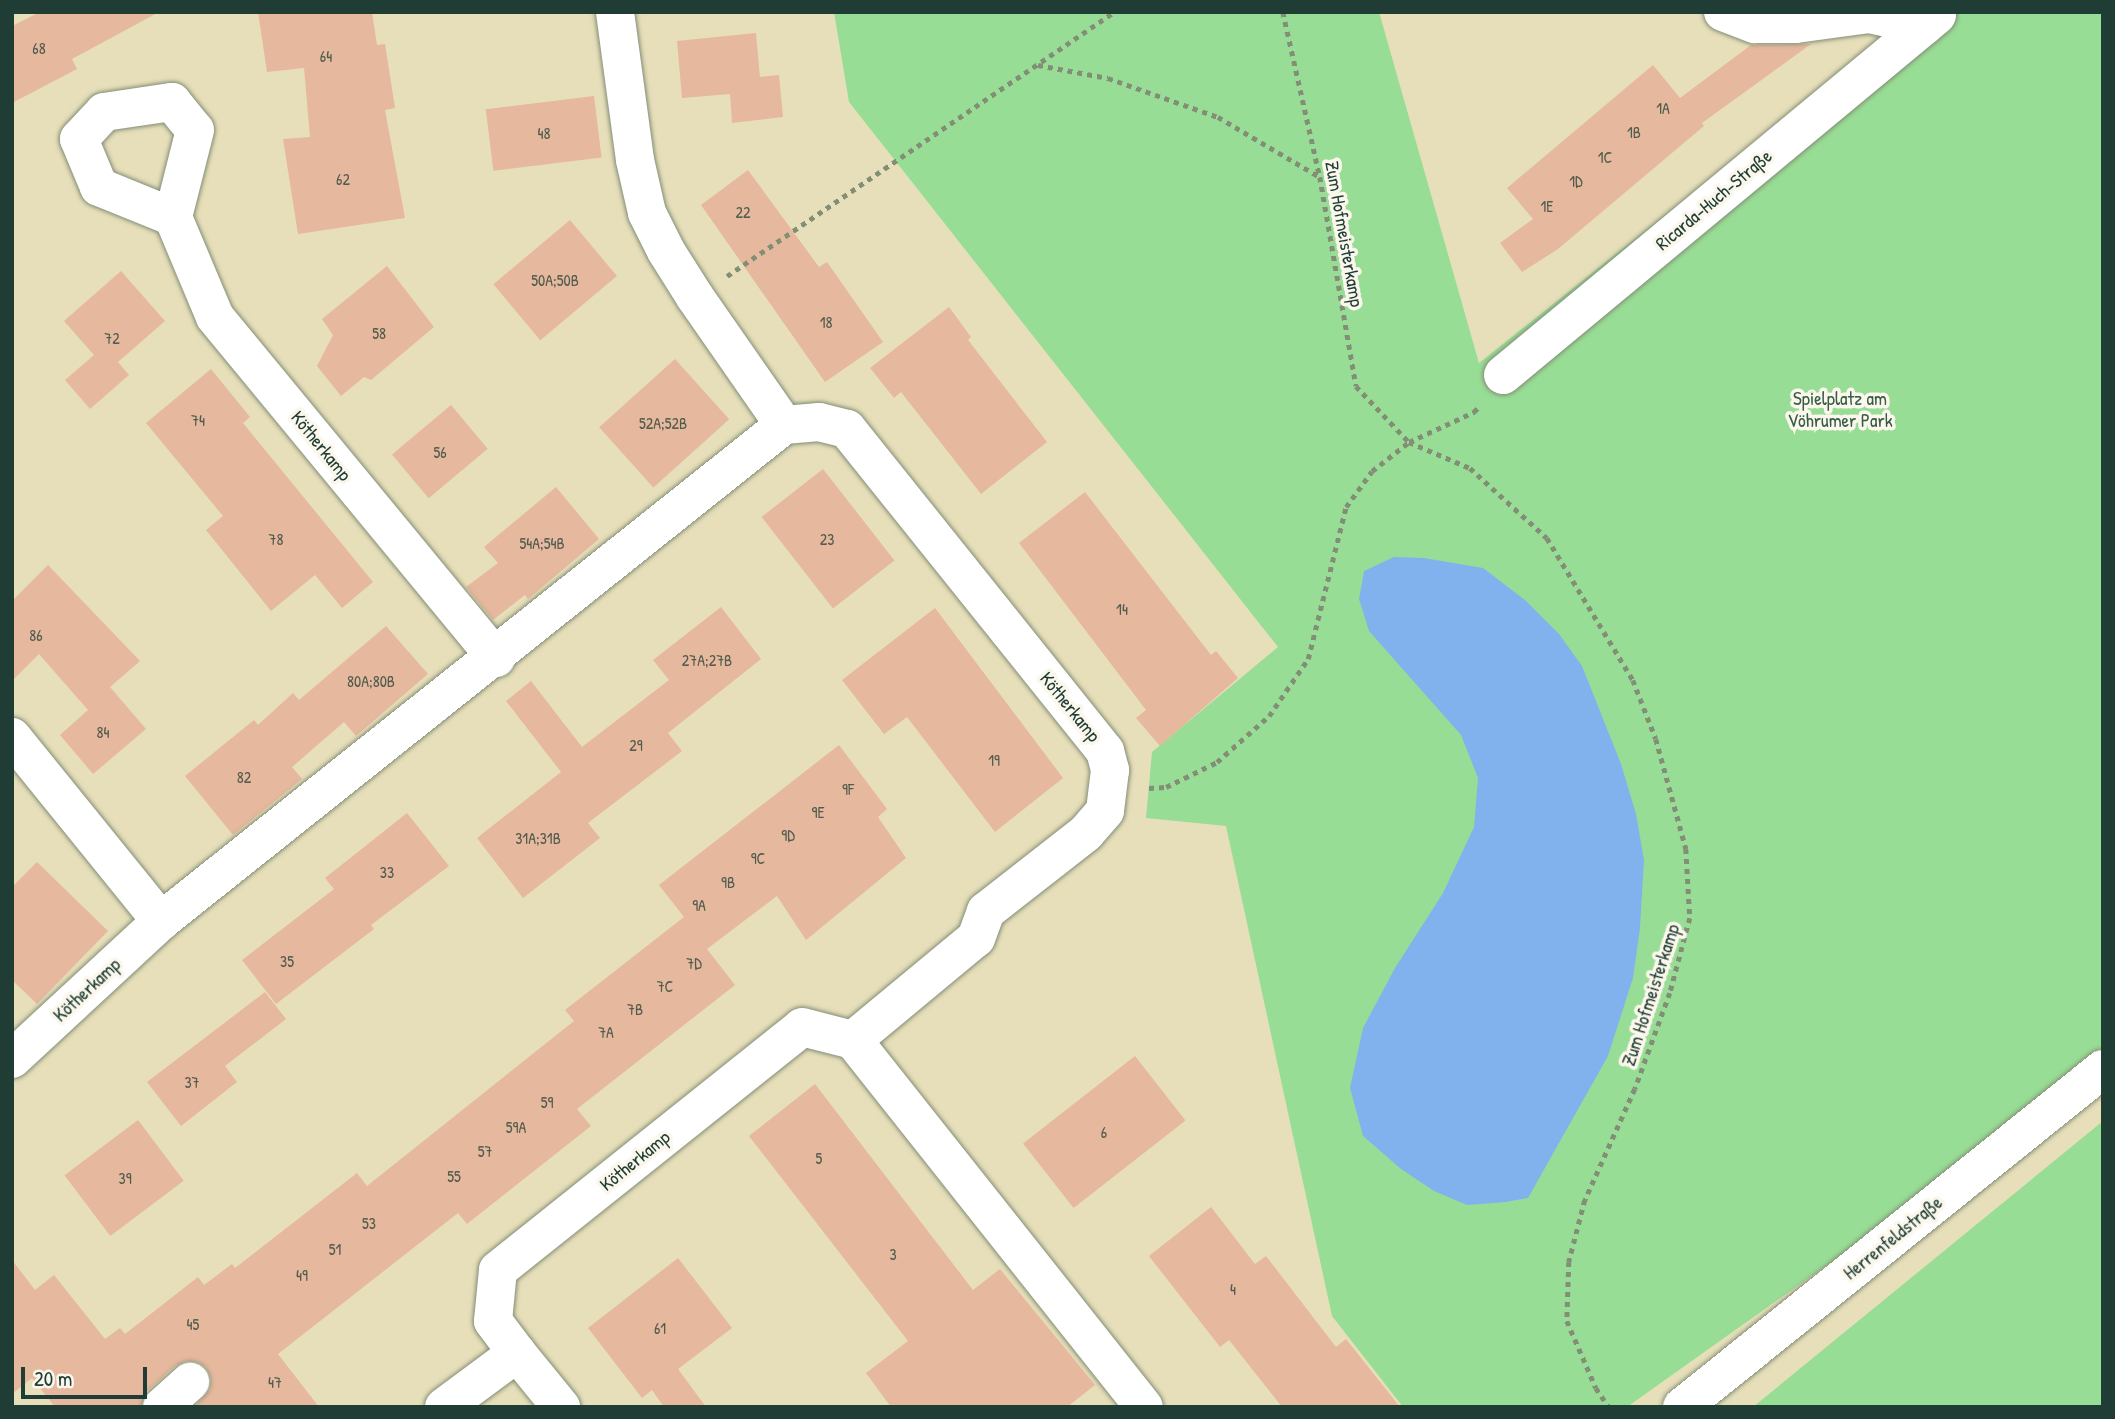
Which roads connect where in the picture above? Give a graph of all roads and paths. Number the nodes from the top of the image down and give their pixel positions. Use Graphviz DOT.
graph roads {
  1 [pos="615,12"];
  2 [pos="1114,12"];
  3 [pos="1283,12"];
  4 [pos="1723,12"];
  5 [pos="1932,19"];
  6 [pos="1038,65"];
  7 [pos="1320,177"];
  8 [pos="173,217"];
  9 [pos="695,297"];
  10 [pos="1503,375"];
  11 [pos="784,425"];
  12 [pos="1409,442"];
  13 [pos="495,658"];
  14 [pos="12,737"];
  15 [pos="1110,788"];
  16 [pos="162,922"];
  17 [pos="853,1040"];
  18 [pos="12,1059"];
  19 [pos="2103,1069"];
  20 [pos="517,1353"];
  21 [pos="444,1407"];
  22 [pos="561,1407"];
  23 [pos="1144,1407"];
  24 [pos="1609,1407"];
  25 [pos="1682,1407"];
  1 -- 9 [label="street"];
  2 -- 6 [label="path"];
  3 -- 7 [label="path, Zum Hofmeisterkamp"];
  4 -- 5 [label="street, Ricarda-Huch-Straße"];
  5 -- 10 [label="street, Ricarda-Huch-Straße"];
  6 -- 7 [label="path"];
  6 -- 9 [label="path"];
  7 -- 12 [label="path, Zum Hofmeisterkamp"];
  8 -- 13 [label="street, Kötherkamp"];
  9 -- 11 [label="street"];
  10 -- 12 [label="path"];
  11 -- 13 [label="street, Kötherkamp"];
  11 -- 15 [label="street, Kötherkamp"];
  12 -- 15 [label="path"];
  12 -- 24 [label="path, Zum Hofmeisterkamp"];
  13 -- 16 [label="street, Kötherkamp"];
  14 -- 16 [label="street"];
  15 -- 17 [label="street, Kötherkamp"];
  16 -- 18 [label="street, Kötherkamp"];
  17 -- 20 [label="street, Kötherkamp"];
  17 -- 23 [label="street"];
  19 -- 25 [label="street, Herrenfeldstraße"];
  20 -- 21 [label="street"];
  20 -- 22 [label="street, Kötherkamp"];
}
